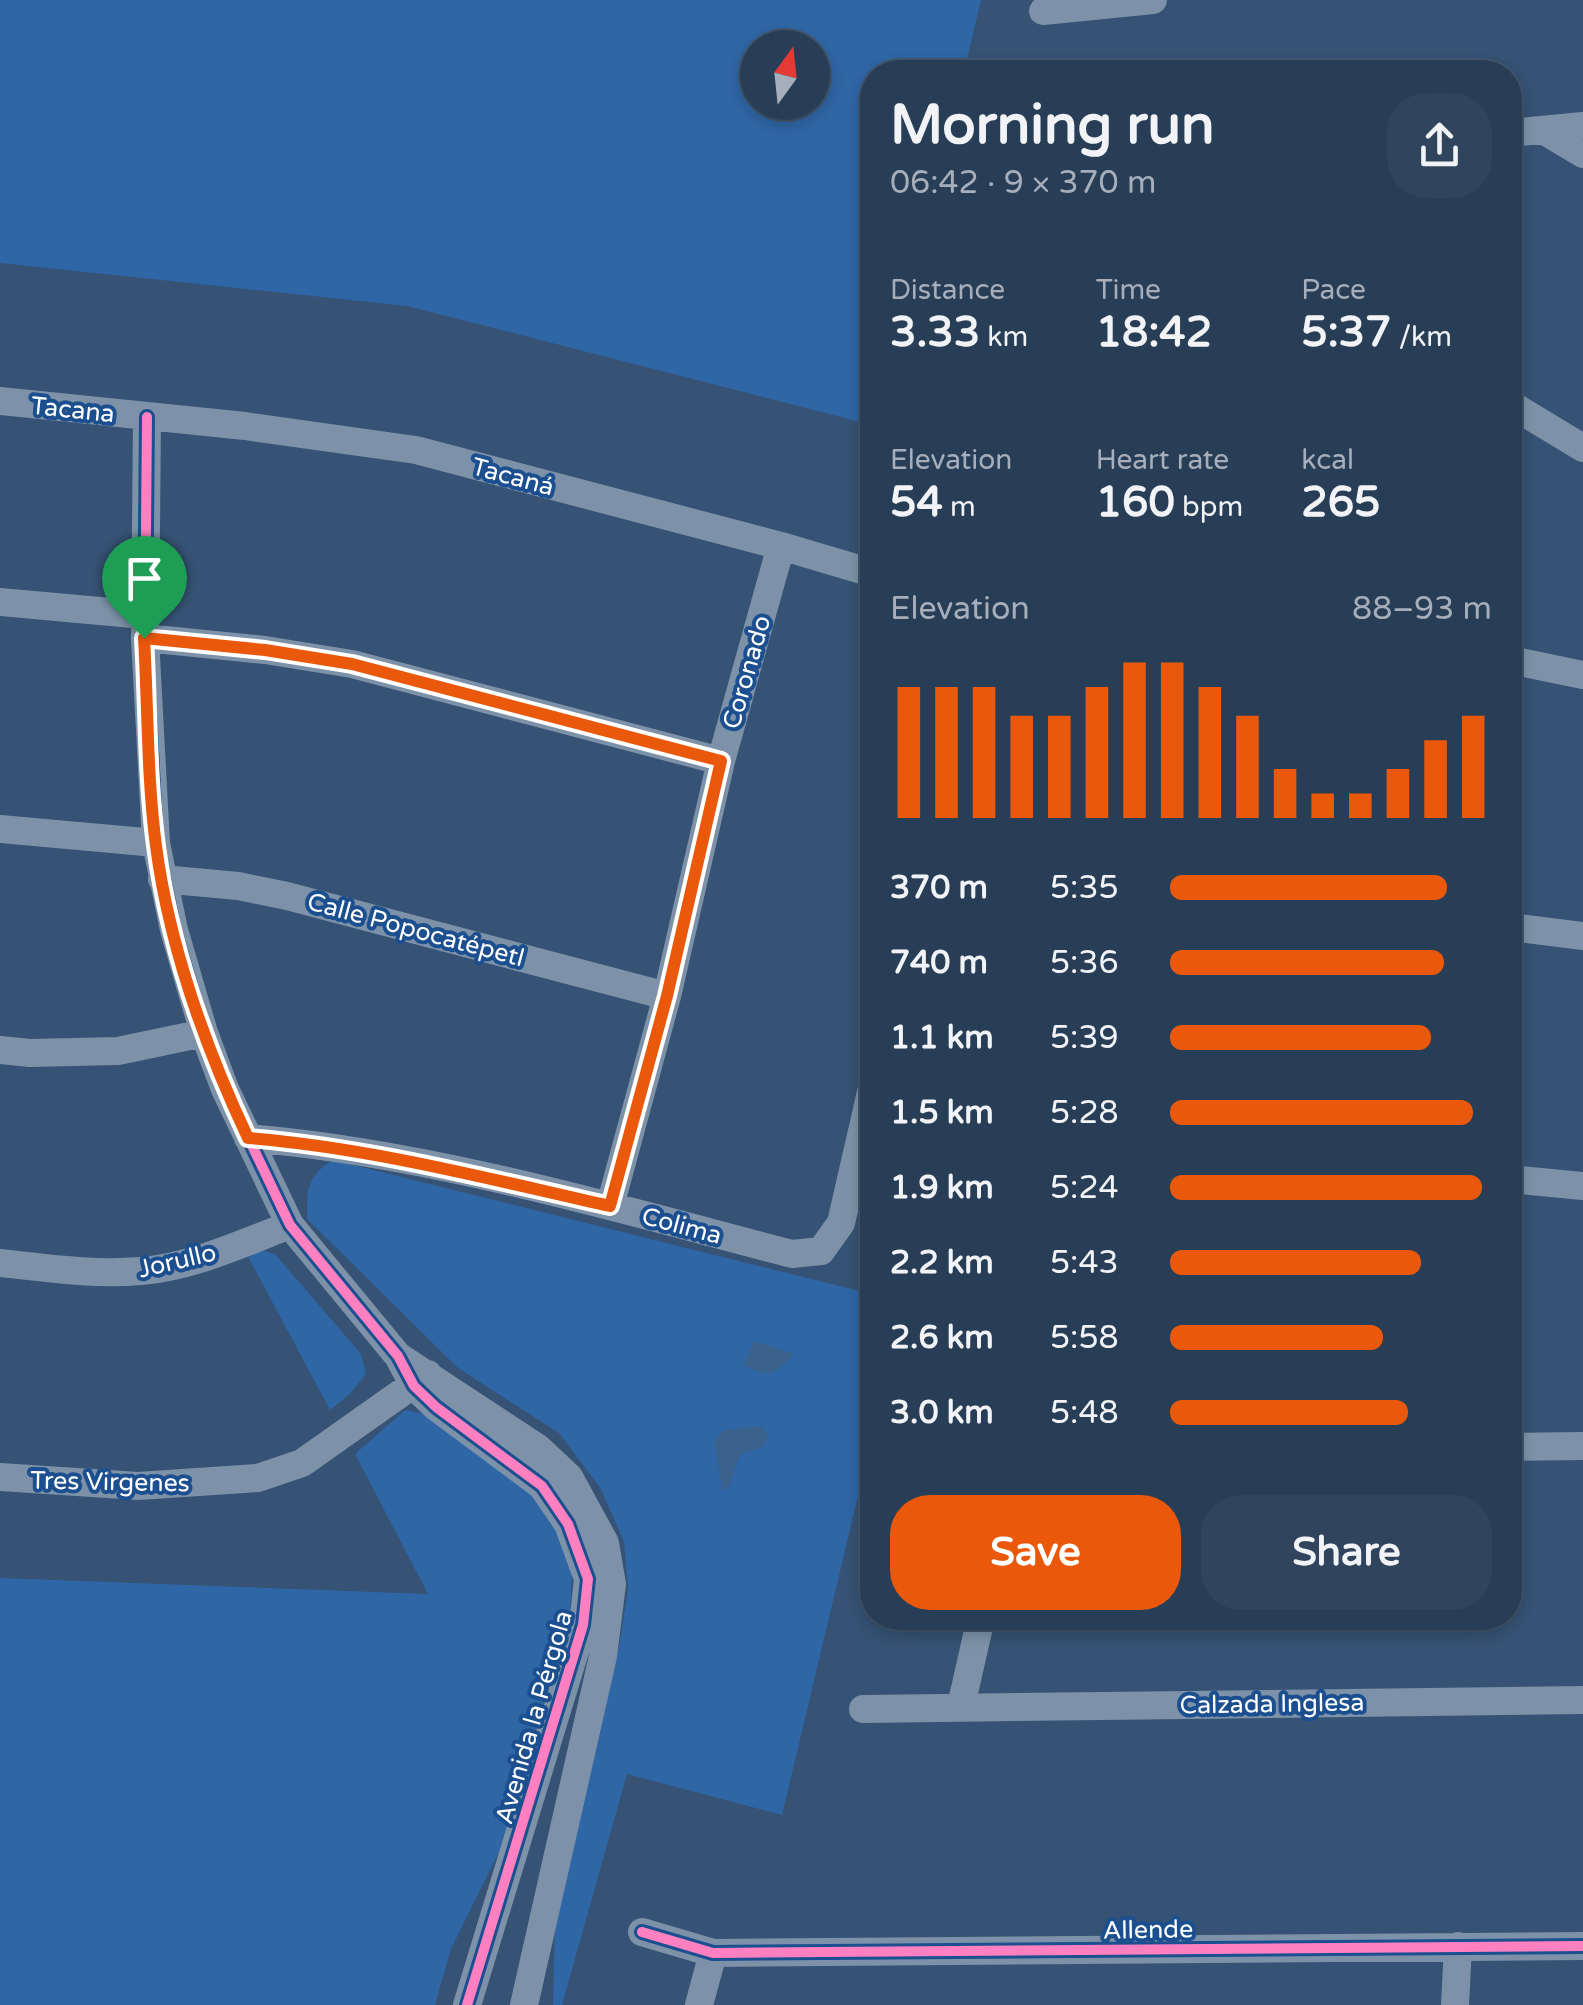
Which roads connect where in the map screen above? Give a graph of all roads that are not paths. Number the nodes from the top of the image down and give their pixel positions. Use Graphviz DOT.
graph roads {
  1 [pos="1153,0"];
  2 [pos="1044,11"];
  3 [pos="1583,126"];
  4 [pos="1543,130"];
  5 [pos="1522,132"];
  6 [pos="1583,154"];
  7 [pos="0,401"];
  8 [pos="1522,411"];
  9 [pos="147,417"];
  10 [pos="1583,448"];
  11 [pos="781,546"];
  12 [pos="860,569"];
  13 [pos="0,602"];
  14 [pos="144,626"];
  15 [pos="1522,662"];
  16 [pos="1583,675"];
  17 [pos="721,761"];
  18 [pos="0,829"];
  19 [pos="156,843"];
  20 [pos="162,879"];
  21 [pos="1522,928"];
  22 [pos="1583,936"];
  23 [pos="667,996"];
  24 [pos="204,1034"];
  25 [pos="0,1050"];
  26 [pos="248,1138"];
  27 [pos="860,1140"];
  28 [pos="1522,1181"];
  29 [pos="1583,1186"];
  30 [pos="610,1206"];
  31 [pos="290,1225"];
  32 [pos="0,1263"];
  33 [pos="422,1380"];
  34 [pos="1583,1446"];
  35 [pos="1522,1447"];
  36 [pos="0,1477"];
  37 [pos="978,1630"];
  38 [pos="1583,1700"];
  39 [pos="961,1706"];
  40 [pos="863,1709"];
  41 [pos="500,1903"];
  42 [pos="544,1912"];
  43 [pos="642,1932"];
  44 [pos="1458,1946"];
  45 [pos="1583,1946"];
  46 [pos="712,1953"];
  47 [pos="467,2005"];
  48 [pos="524,2005"];
  49 [pos="699,2005"];
  50 [pos="1455,2005"];
  1 -- 2 [label="street"];
  3 -- 4 [label="street"];
  4 -- 5 [label="street"];
  4 -- 6 [label="street"];
  7 -- 9 [label="street, Tacana"];
  8 -- 10 [label="street"];
  9 -- 11 [label="street, Tacaná"];
  9 -- 14 [label="street"];
  11 -- 12 [label="street, Tacaná"];
  11 -- 17 [label="street, Coronado"];
  13 -- 14 [label="street"];
  14 -- 17 [label="street"];
  14 -- 19 [label="street"];
  15 -- 16 [label="street"];
  17 -- 23 [label="street, Coronado"];
  18 -- 19 [label="street"];
  19 -- 20 [label="street"];
  20 -- 23 [label="street, Calle Popocatépetl"];
  20 -- 24 [label="street"];
  21 -- 22 [label="street"];
  23 -- 30 [label="street, Coronado"];
  24 -- 25 [label="street"];
  24 -- 26 [label="street"];
  26 -- 30 [label="street, Colima"];
  26 -- 31 [label="street"];
  27 -- 30 [label="street, Colima"];
  28 -- 29 [label="street"];
  31 -- 32 [label="street, Jorullo"];
  31 -- 33 [label="street"];
  33 -- 36 [label="street, Tres Virgenes"];
  33 -- 41 [label="street, Avenida la Pérgola"];
  33 -- 42 [label="street, Avenida la Pérgola"];
  34 -- 35 [label="street"];
  37 -- 39 [label="street"];
  38 -- 39 [label="street, Calzada Inglesa"];
  39 -- 40 [label="street, Calzada Inglesa"];
  41 -- 42 [label="street"];
  41 -- 47 [label="street, Avenida la Pérgola"];
  42 -- 48 [label="street, Avenida la Pérgola"];
  43 -- 46 [label="street, Allende"];
  44 -- 45 [label="street, Allende"];
  44 -- 46 [label="street, Allende"];
  44 -- 50 [label="street"];
  46 -- 49 [label="street"];
}
